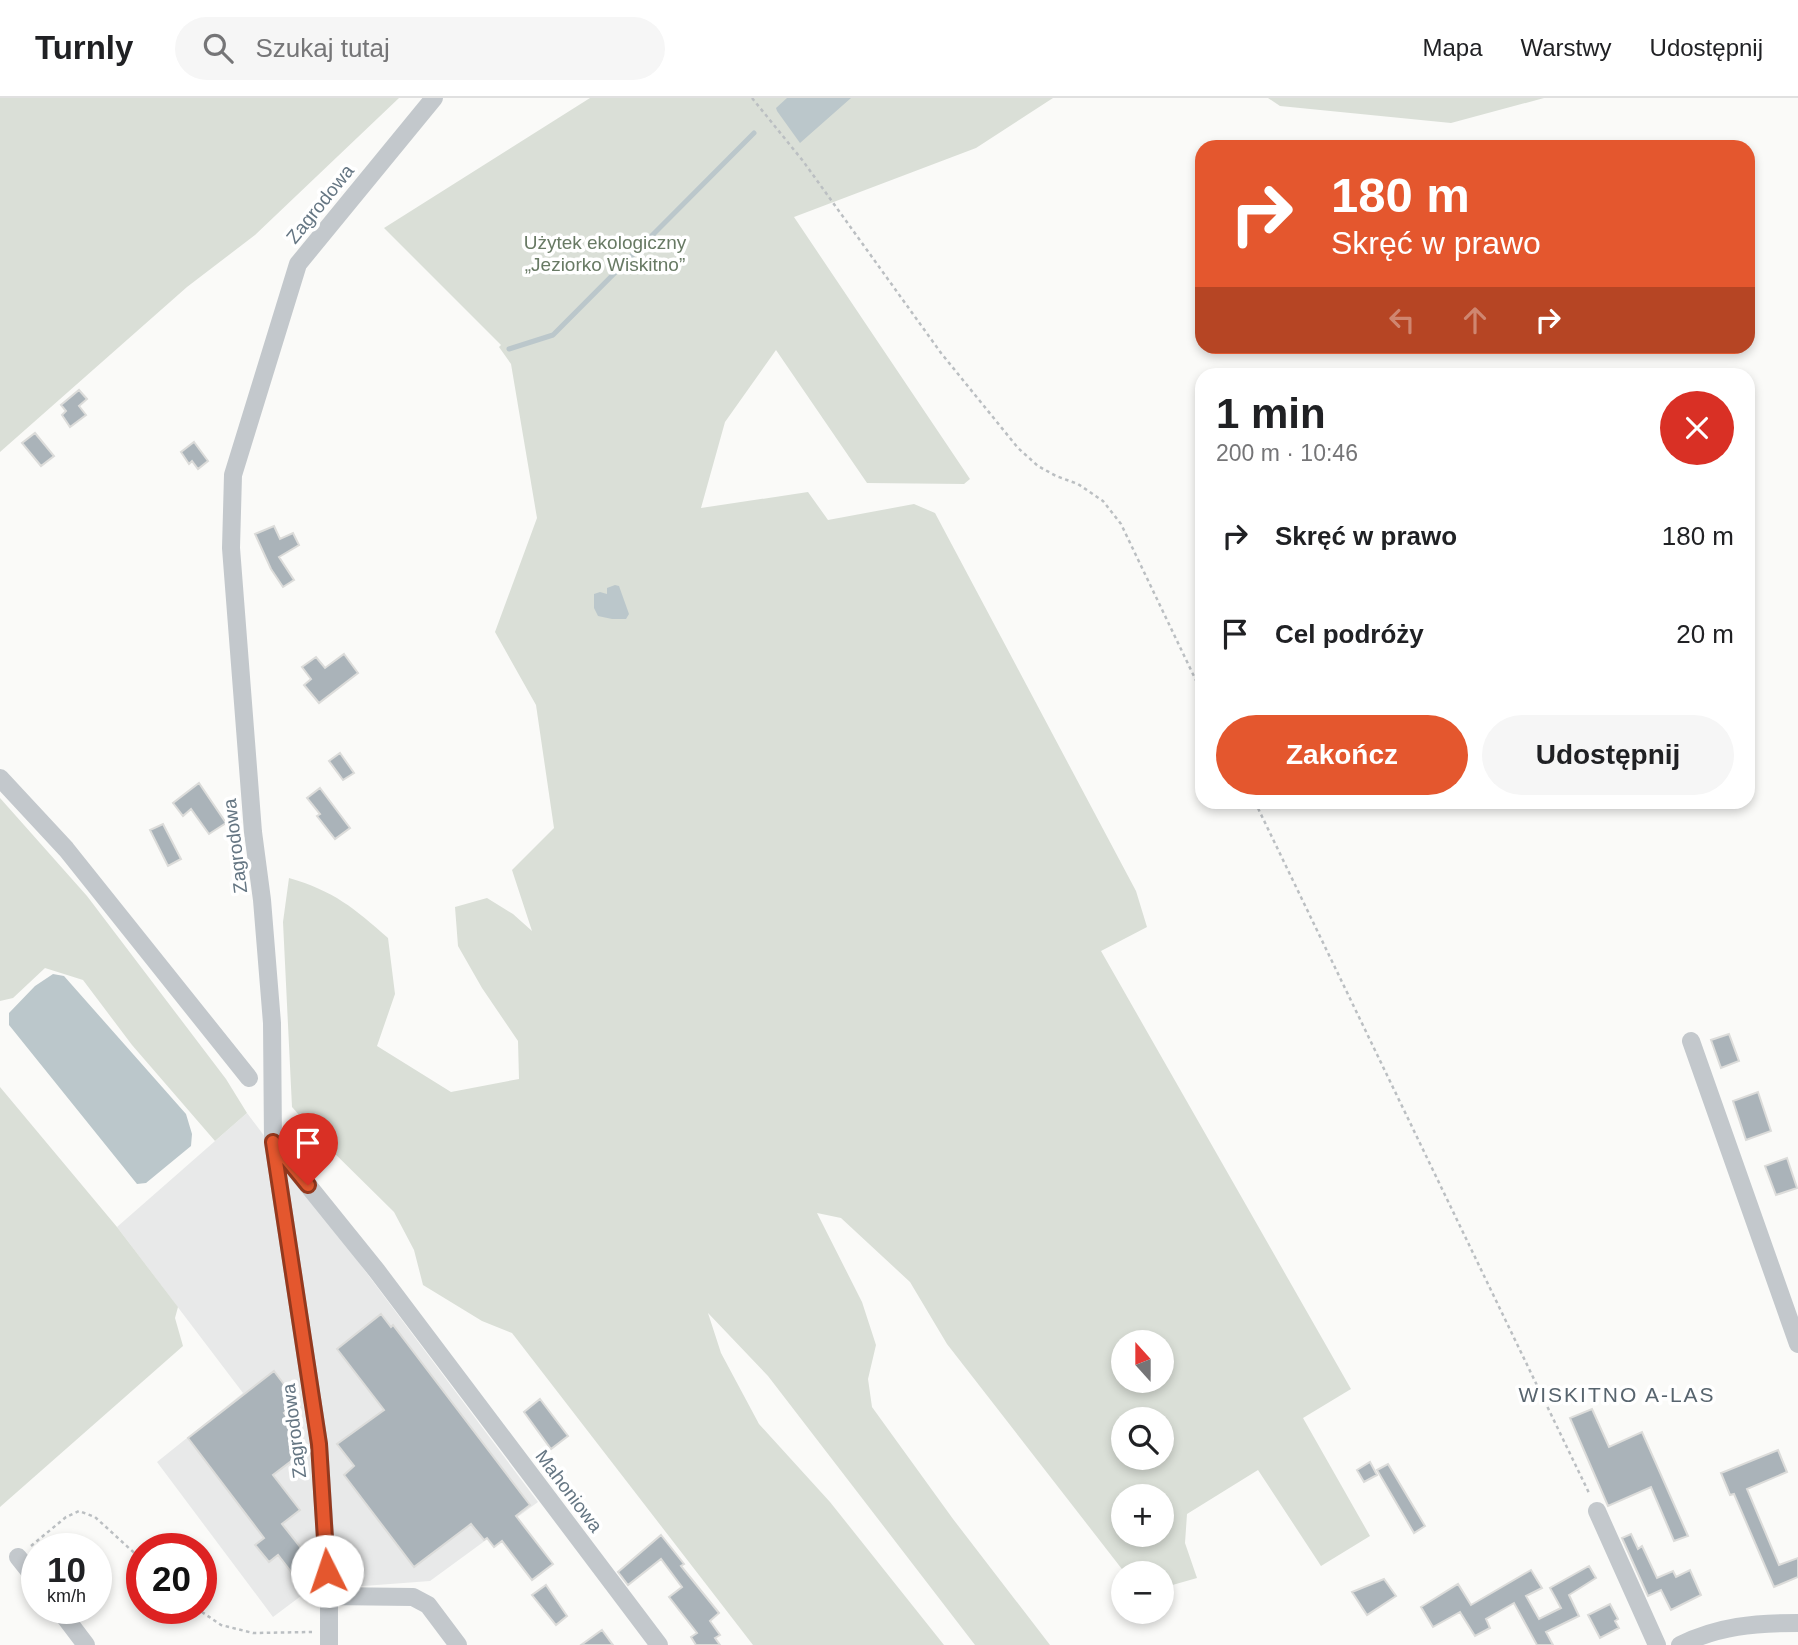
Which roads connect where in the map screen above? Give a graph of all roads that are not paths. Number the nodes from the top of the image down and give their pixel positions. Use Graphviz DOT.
graph roads {
  1 [pos="434,98"];
  2 [pos="0,778"];
  3 [pos="1691,1041"];
  4 [pos="249,1079"];
  5 [pos="273,1142"];
  6 [pos="1798,1344"];
  7 [pos="1597,1511"];
  8 [pos="18,1557"];
  9 [pos="21,1561"];
  10 [pos="329,1596"];
  11 [pos="1798,1623"];
  12 [pos="70,1624"];
  13 [pos="329,1639"];
  14 [pos="86,1645"];
  15 [pos="458,1645"];
  16 [pos="659,1645"];
  17 [pos="1657,1645"];
  18 [pos="1680,1645"];
  1 -- 5 [label="street, Zagrodowa"];
  2 -- 4 [label="street"];
  3 -- 6 [label="street"];
  5 -- 10 [label="street, Zagrodowa"];
  5 -- 16 [label="street, Mahoniowa"];
  7 -- 17 [label="street"];
  8 -- 9 [label="street"];
  10 -- 13 [label="street, Zagrodowa"];
  10 -- 15 [label="street"];
  11 -- 18 [label="street"];
  12 -- 14 [label="street"];
}
